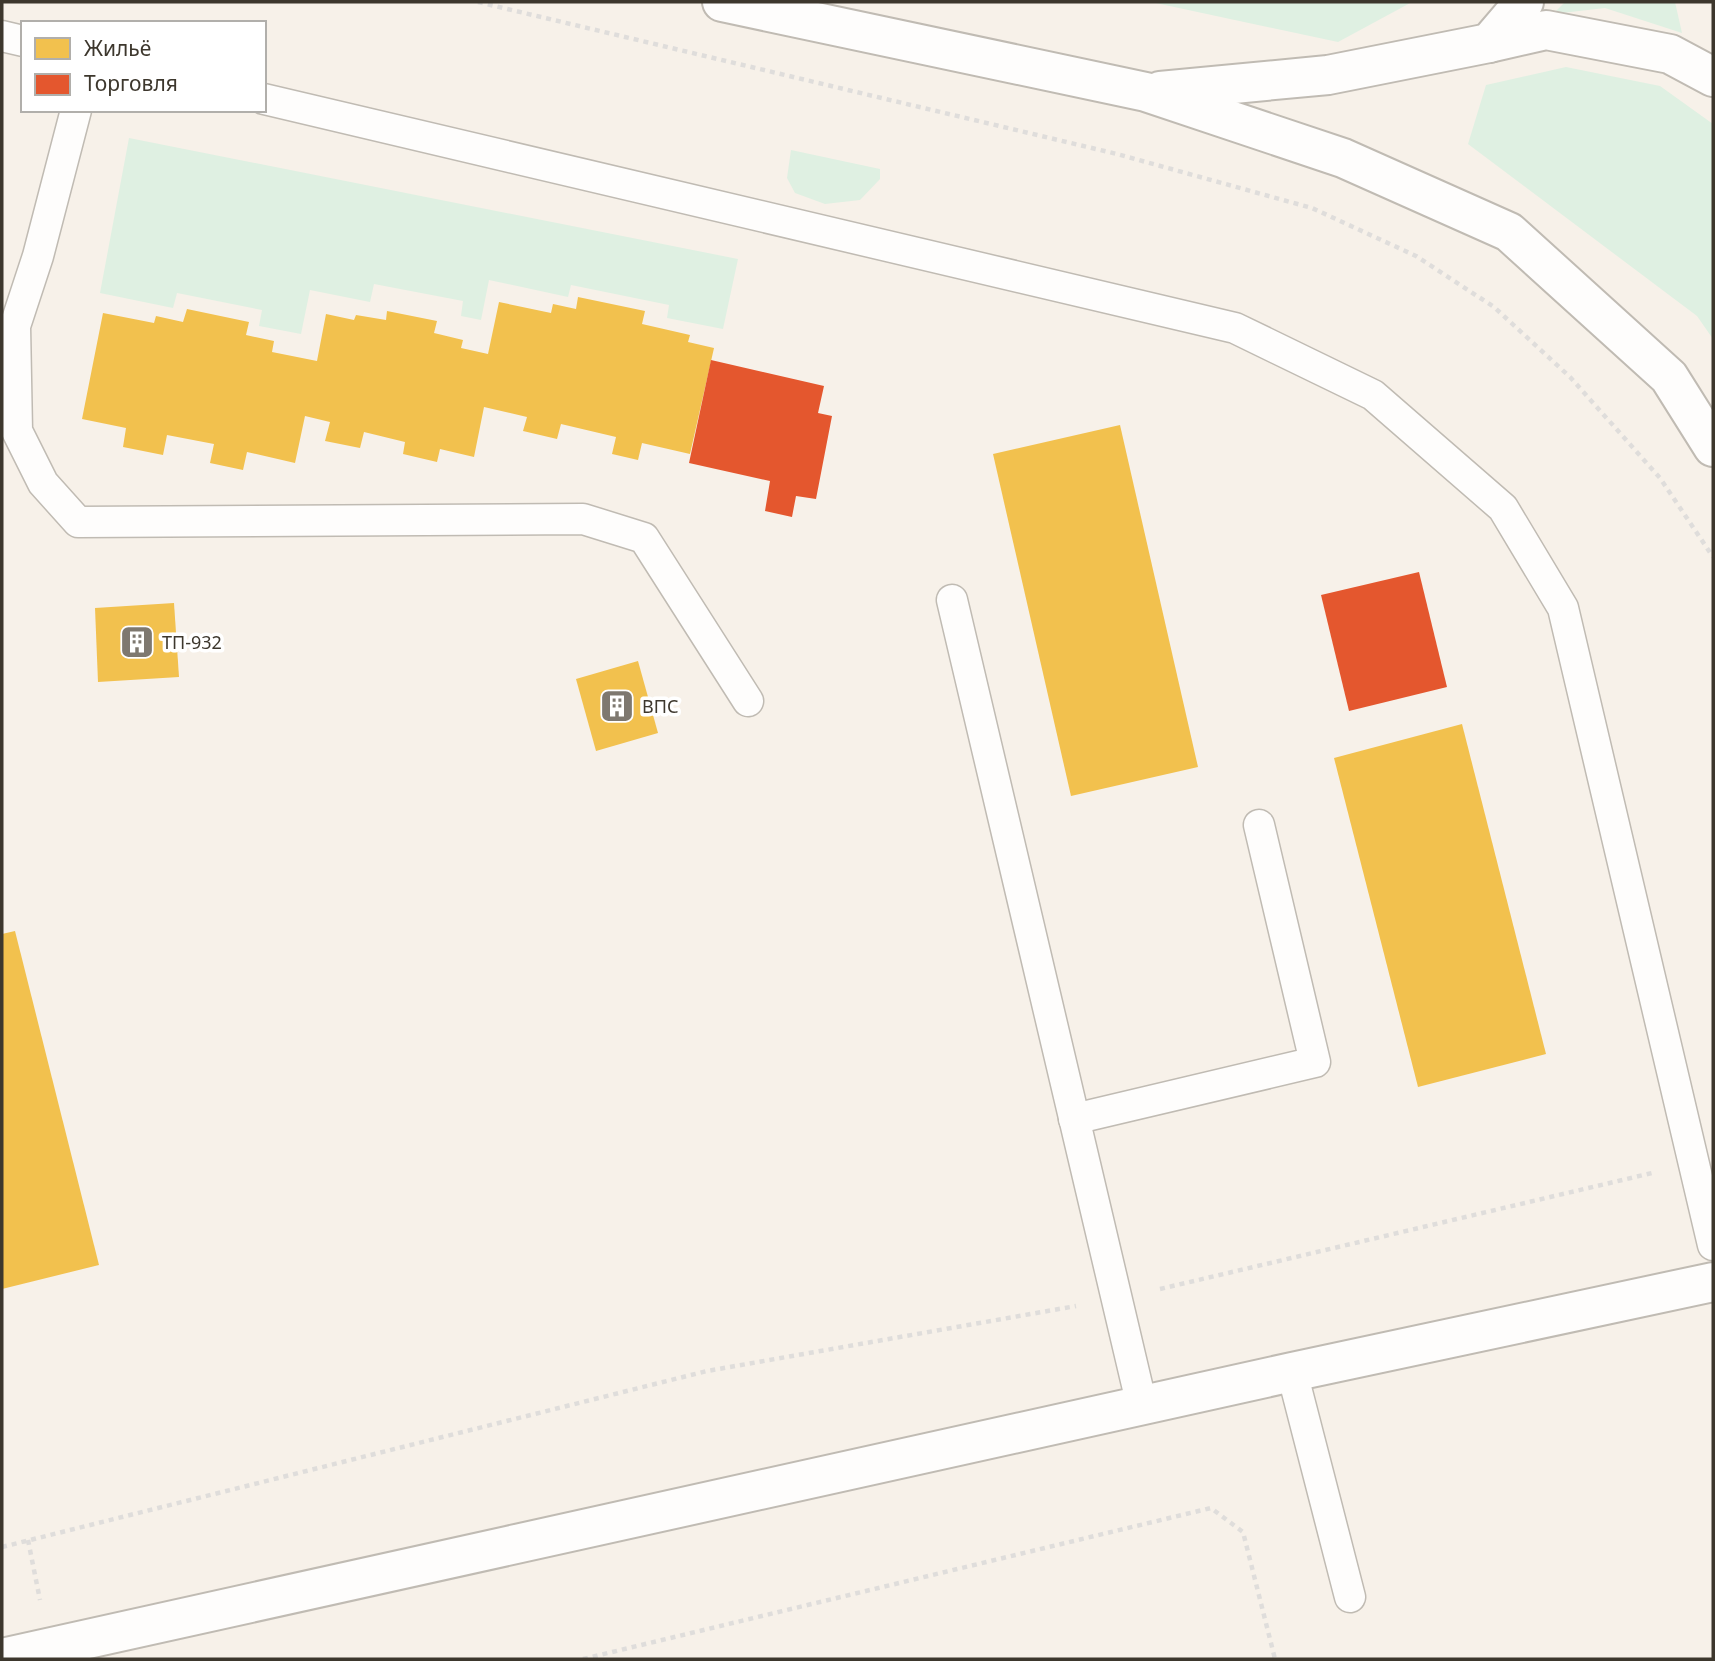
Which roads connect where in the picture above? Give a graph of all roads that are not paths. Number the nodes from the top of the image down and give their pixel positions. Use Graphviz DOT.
graph roads {
  1 [pos="722,2"];
  2 [pos="1524,2"];
  3 [pos="2,36"];
  4 [pos="21,41"];
  5 [pos="1489,43"];
  6 [pos="1713,77"];
  7 [pos="1146,92"];
  8 [pos="266,99"];
  9 [pos="75,112"];
  10 [pos="9,326"];
  11 [pos="1713,447"];
  12 [pos="952,600"];
  13 [pos="748,701"];
  14 [pos="1259,825"];
  15 [pos="1074,1119"];
  16 [pos="1713,1245"];
  17 [pos="1713,1282"];
  18 [pos="1292,1372"];
  19 [pos="1142,1406"];
  20 [pos="1350,1597"];
  21 [pos="2,1658"];
  1 -- 7 [label="main road"];
  2 -- 5 [label="main road"];
  3 -- 4 [label="lane"];
  5 -- 6 [label="main road"];
  5 -- 7 [label="main road"];
  7 -- 11 [label="main road"];
  8 -- 16 [label="lane"];
  9 -- 10 [label="lane"];
  10 -- 13 [label="lane"];
  12 -- 15 [label="lane"];
  14 -- 15 [label="lane"];
  15 -- 19 [label="lane"];
  17 -- 18 [label="main road"];
  18 -- 19 [label="main road"];
  18 -- 20 [label="lane"];
  19 -- 21 [label="main road"];
}
